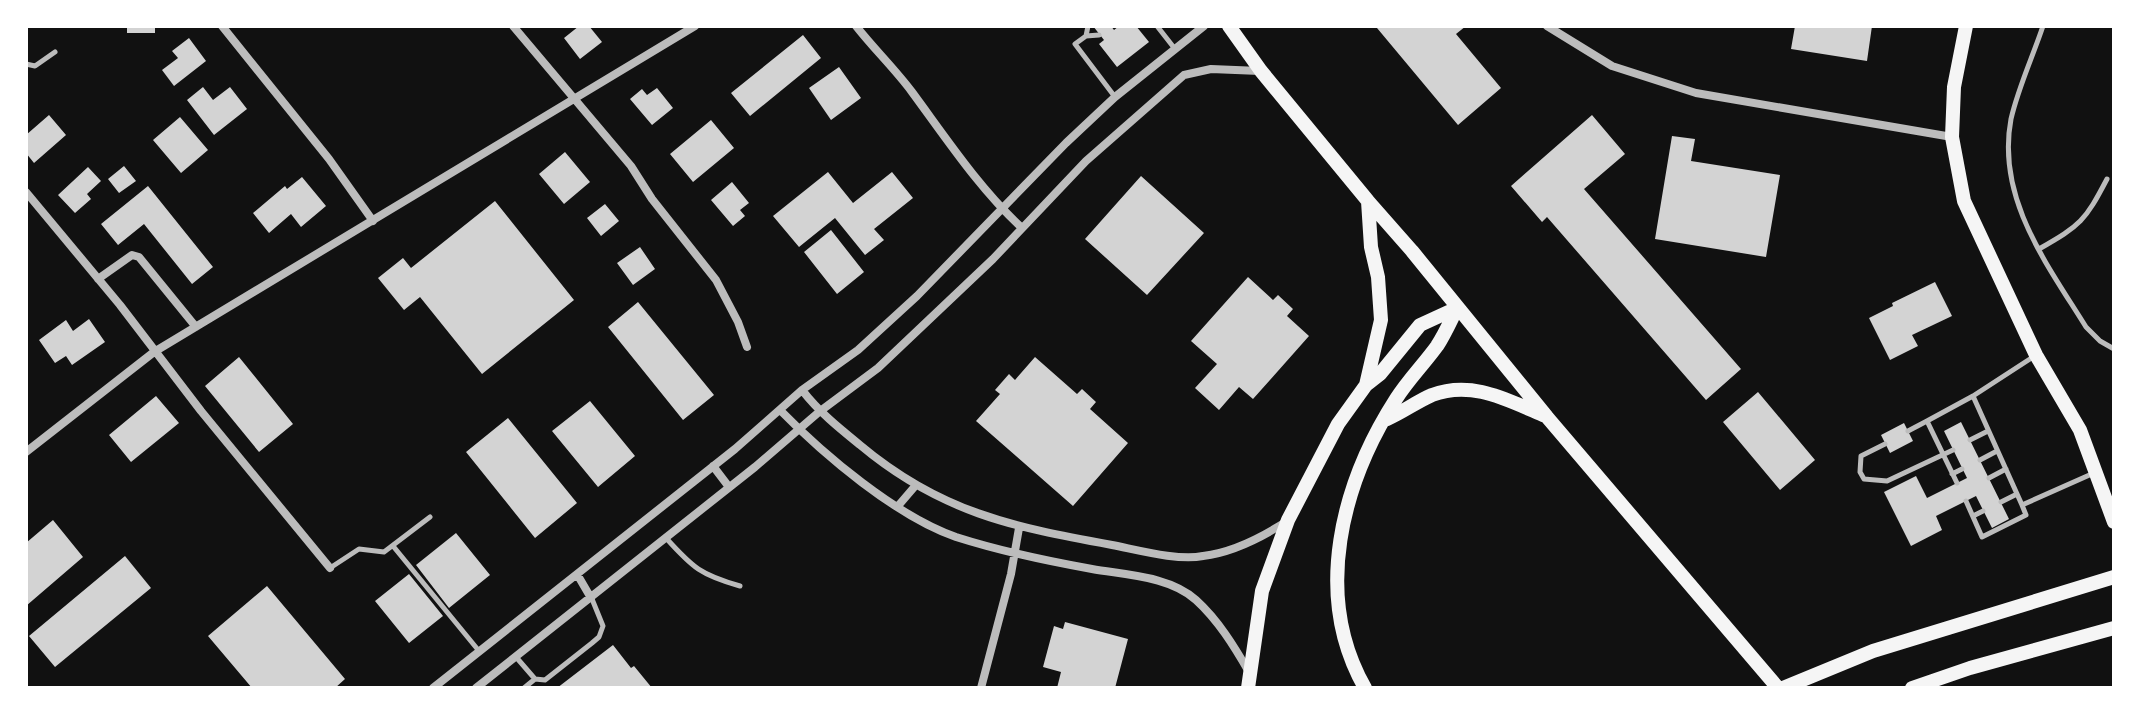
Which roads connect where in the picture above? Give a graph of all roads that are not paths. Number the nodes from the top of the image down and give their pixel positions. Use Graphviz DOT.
graph roads {
  1 [pos="222,26"];
  2 [pos="513,26"];
  3 [pos="695,26"];
  4 [pos="856,26"];
  5 [pos="1088,26"];
  6 [pos="1157,26"];
  7 [pos="1204,26"];
  8 [pos="1229,26"];
  9 [pos="1547,26"];
  10 [pos="1966,26"];
  11 [pos="2043,26"];
  12 [pos="1099,35"];
  13 [pos="1086,36"];
  14 [pos="1175,49"];
  15 [pos="55,52"];
  16 [pos="26,64"];
  17 [pos="1261,71"];
  18 [pos="1115,97"];
  19 [pos="576,98"];
  20 [pos="1952,137"];
  21 [pos="2107,179"];
  22 [pos="26,192"];
  23 [pos="1368,201"];
  24 [pos="1002,208"];
  25 [pos="373,221"];
  26 [pos="1021,227"];
  27 [pos="2039,249"];
  28 [pos="98,279"];
  29 [pos="1457,308"];
  30 [pos="196,327"];
  31 [pos="747,347"];
  32 [pos="2114,349"];
  33 [pos="154,352"];
  34 [pos="2036,355"];
  35 [pos="1366,385"];
  36 [pos="802,390"];
  37 [pos="1973,396"];
  38 [pos="780,410"];
  39 [pos="819,412"];
  40 [pos="1547,417"];
  41 [pos="1387,419"];
  42 [pos="1927,421"];
  43 [pos="799,429"];
  44 [pos="1908,431"];
  45 [pos="1988,431"];
  46 [pos="1970,440"];
  47 [pos="1885,444"];
  48 [pos="1953,450"];
  49 [pos="1997,451"];
  50 [pos="26,452"];
  51 [pos="1943,455"];
  52 [pos="1980,460"];
  53 [pos="713,466"];
  54 [pos="1962,469"];
  55 [pos="2006,469"];
  56 [pos="2095,473"];
  57 [pos="1952,474"];
  58 [pos="1989,478"];
  59 [pos="1957,483"];
  60 [pos="916,485"];
  61 [pos="729,487"];
  62 [pos="2017,494"];
  63 [pos="1966,501"];
  64 [pos="2001,502"];
  65 [pos="2022,505"];
  66 [pos="898,506"];
  67 [pos="1983,511"];
  68 [pos="1973,516"];
  69 [pos="430,517"];
  70 [pos="1288,520"];
  71 [pos="2114,522"];
  72 [pos="1019,528"];
  73 [pos="666,538"];
  74 [pos="393,546"];
  75 [pos="1015,553"];
  76 [pos="330,568"];
  77 [pos="577,574"];
  78 [pos="2114,577"];
  79 [pos="740,586"];
  80 [pos="591,598"];
  81 [pos="2114,628"];
  82 [pos="479,651"];
  83 [pos="515,657"];
  84 [pos="1249,672"];
  85 [pos="535,679"];
  86 [pos="478,687"];
  87 [pos="433,688"];
  88 [pos="524,688"];
  89 [pos="981,688"];
  90 [pos="1248,688"];
  91 [pos="1365,688"];
  92 [pos="1781,688"];
  93 [pos="1912,688"];
  1 -- 25 [label="street"];
  2 -- 19 [label="street"];
  3 -- 19 [label="street"];
  4 -- 24 [label="street"];
  5 -- 13 [label="lane"];
  6 -- 14 [label="lane"];
  7 -- 14 [label="street"];
  8 -- 17 [label="main road"];
  9 -- 20 [label="street"];
  10 -- 20 [label="main road"];
  11 -- 27 [label="lane"];
  12 -- 13 [label="lane"];
  13 -- 18 [label="lane"];
  14 -- 18 [label="street"];
  15 -- 16 [label="lane"];
  17 -- 23 [label="main road"];
  17 -- 26 [label="street"];
  18 -- 24 [label="street"];
  19 -- 25 [label="street"];
  19 -- 31 [label="street"];
  20 -- 34 [label="main road"];
  21 -- 27 [label="lane"];
  22 -- 28 [label="street"];
  23 -- 29 [label="main road"];
  23 -- 35 [label="main road"];
  24 -- 26 [label="street"];
  24 -- 36 [label="street"];
  25 -- 30 [label="street"];
  26 -- 39 [label="street"];
  27 -- 32 [label="lane"];
  28 -- 30 [label="street"];
  28 -- 33 [label="street"];
  29 -- 35 [label="main road"];
  29 -- 40 [label="main road"];
  29 -- 41 [label="main road"];
  30 -- 33 [label="street"];
  33 -- 50 [label="street"];
  33 -- 76 [label="street"];
  34 -- 37 [label="lane"];
  34 -- 56 [label="main road"];
  35 -- 70 [label="main road"];
  36 -- 38 [label="street"];
  36 -- 39 [label="street"];
  37 -- 42 [label="lane"];
  37 -- 45 [label="lane"];
  38 -- 43 [label="street"];
  38 -- 53 [label="street"];
  39 -- 43 [label="street"];
  39 -- 60 [label="street"];
  40 -- 41 [label="main road"];
  40 -- 92 [label="main road"];
  41 -- 91 [label="main road"];
  42 -- 44 [label="lane"];
  42 -- 51 [label="lane"];
  43 -- 61 [label="street"];
  43 -- 66 [label="street"];
  45 -- 46 [label="lane"];
  45 -- 49 [label="lane"];
  47 -- 51 [label="lane"];
  48 -- 51 [label="lane"];
  49 -- 52 [label="lane"];
  49 -- 55 [label="lane"];
  51 -- 57 [label="lane"];
  53 -- 61 [label="street"];
  53 -- 77 [label="street"];
  54 -- 57 [label="lane"];
  55 -- 58 [label="lane"];
  55 -- 62 [label="lane"];
  56 -- 65 [label="lane"];
  56 -- 71 [label="main road"];
  57 -- 59 [label="lane"];
  60 -- 66 [label="street"];
  60 -- 72 [label="street"];
  61 -- 73 [label="street"];
  62 -- 64 [label="lane"];
  62 -- 65 [label="lane"];
  63 -- 68 [label="lane"];
  65 -- 68 [label="lane"];
  66 -- 75 [label="street"];
  67 -- 68 [label="lane"];
  69 -- 74 [label="lane"];
  70 -- 72 [label="street"];
  70 -- 84 [label="main road"];
  72 -- 75 [label="street"];
  73 -- 79 [label="lane"];
  73 -- 80 [label="street"];
  74 -- 76 [label="lane"];
  74 -- 82 [label="lane"];
  75 -- 84 [label="street"];
  75 -- 89 [label="street"];
  77 -- 80 [label="street"];
  77 -- 82 [label="street"];
  78 -- 92 [label="main road"];
  80 -- 83 [label="street"];
  80 -- 85 [label="lane"];
  81 -- 93 [label="main road"];
  82 -- 87 [label="street"];
  83 -- 85 [label="lane"];
  83 -- 86 [label="street"];
  84 -- 90 [label="main road"];
  85 -- 88 [label="lane"];
}
